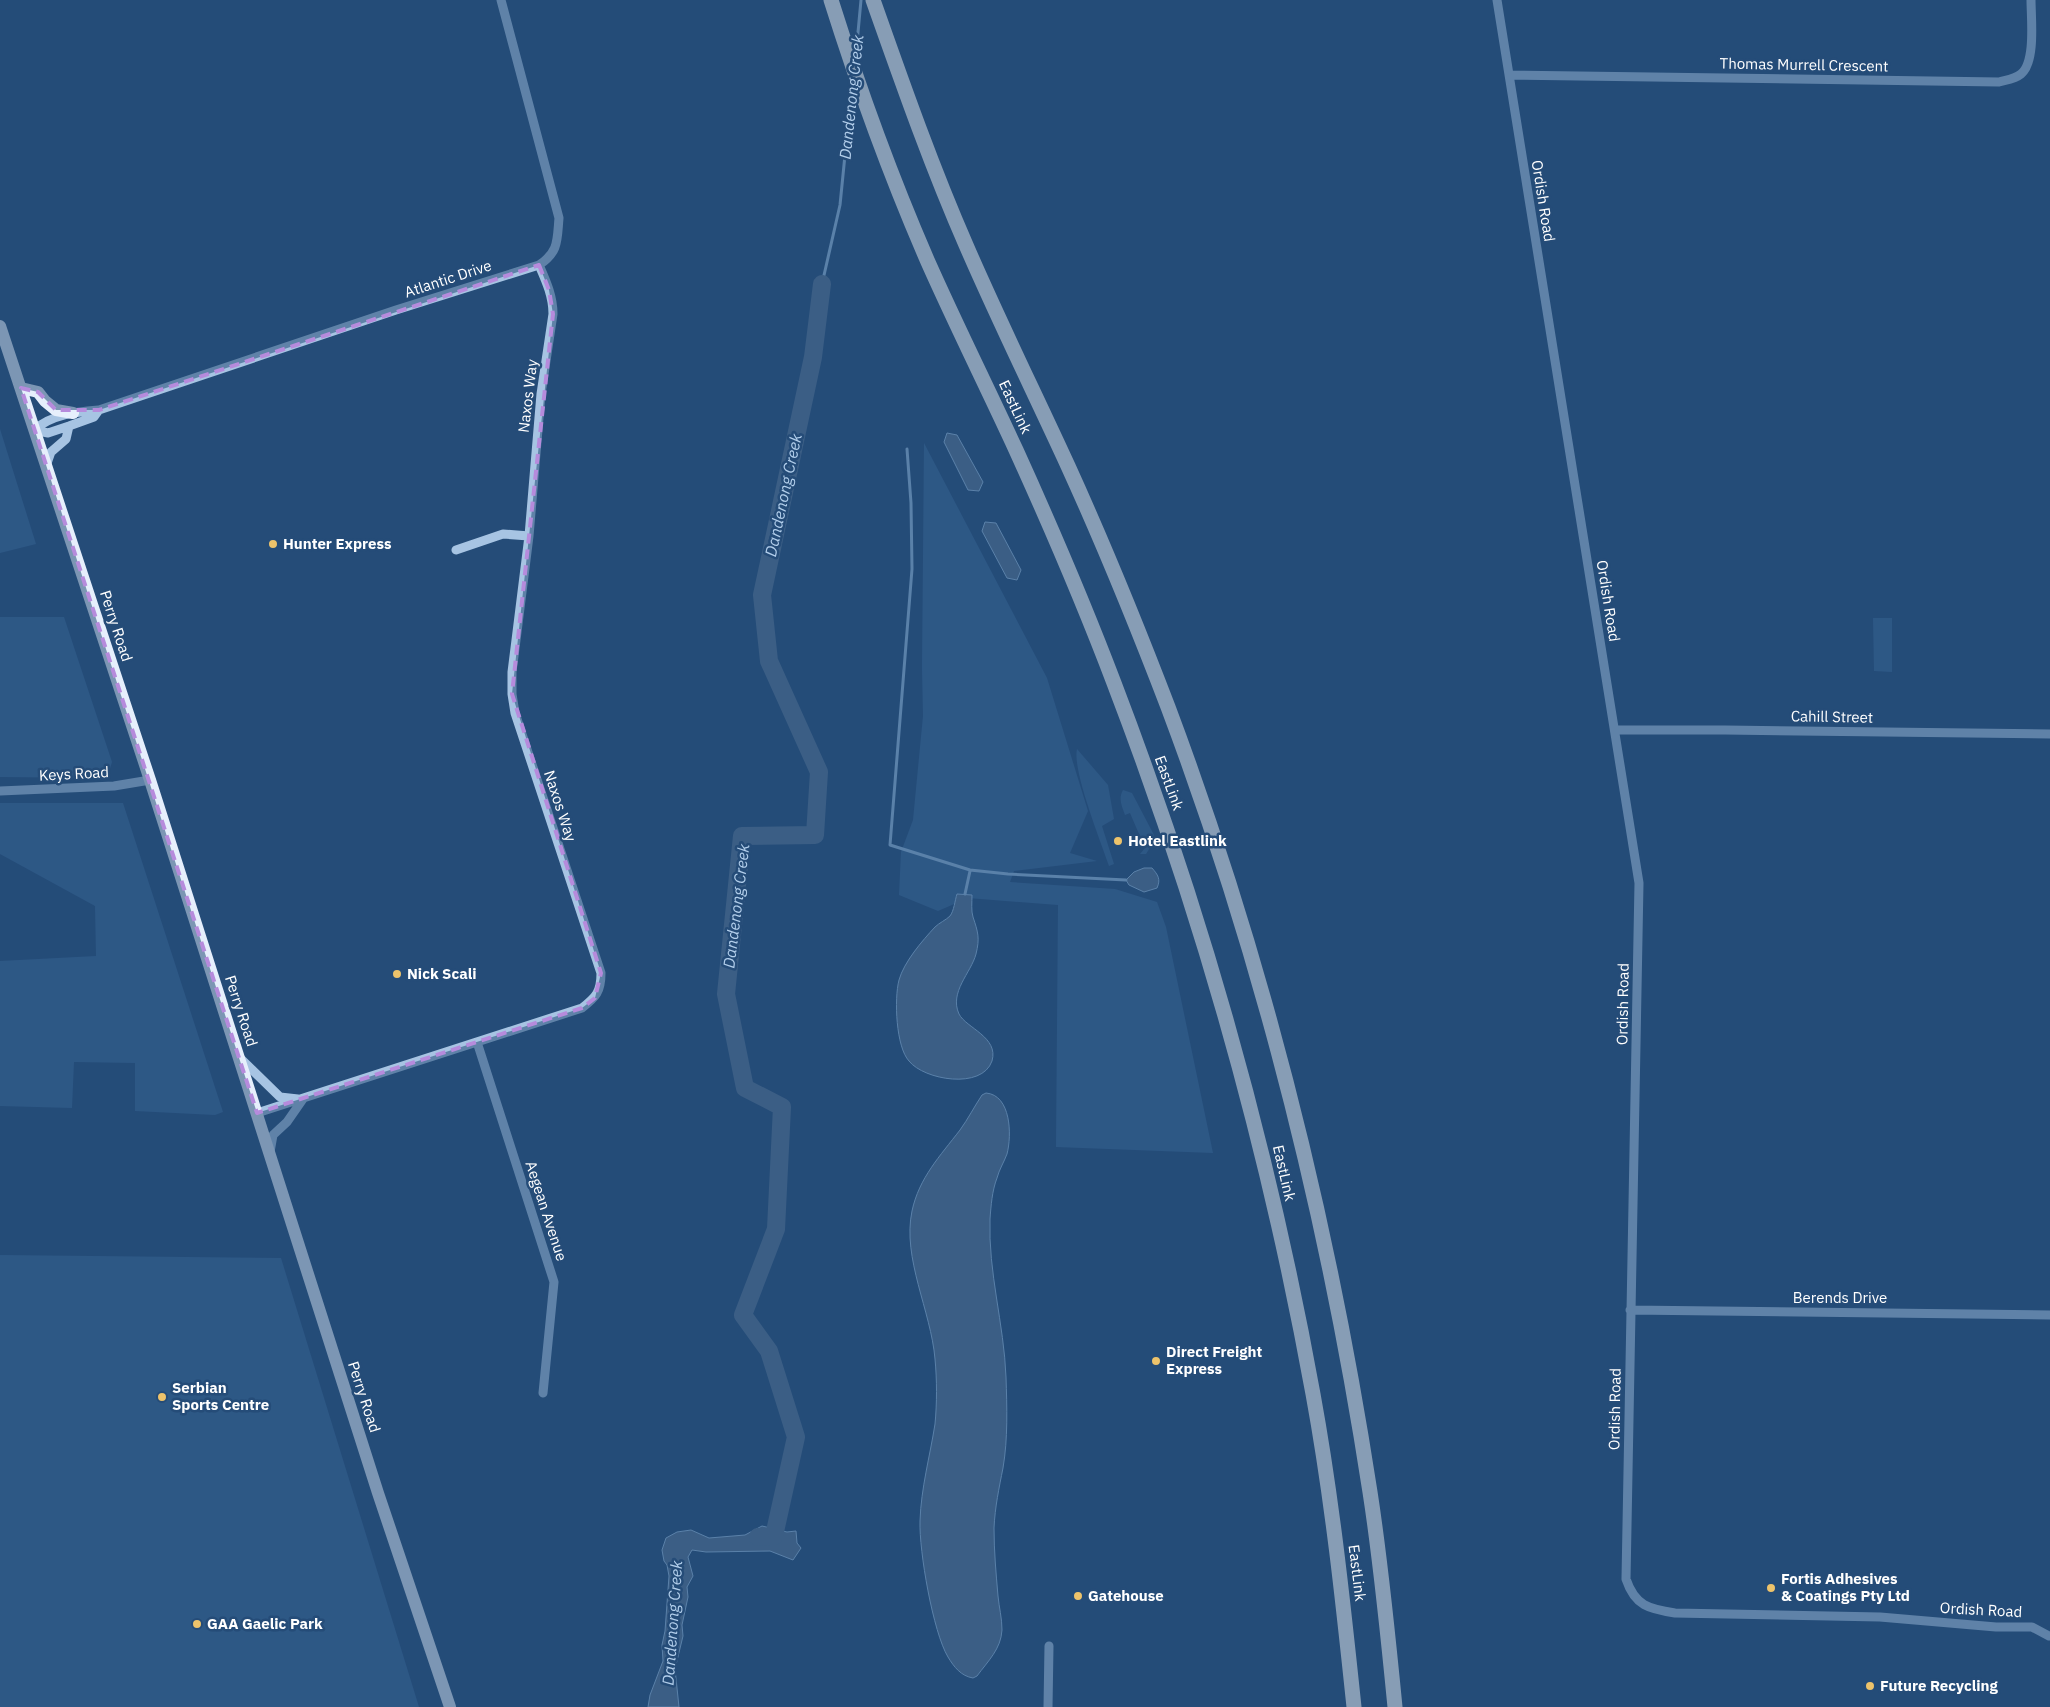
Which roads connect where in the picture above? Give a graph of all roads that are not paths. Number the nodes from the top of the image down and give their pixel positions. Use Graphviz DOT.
graph roads {
  1 [pos="500,0"];
  2 [pos="830,0"];
  3 [pos="873,0"];
  4 [pos="1497,0"];
  5 [pos="2031,0"];
  6 [pos="1509,75"];
  7 [pos="539,265"];
  8 [pos="0,326"];
  9 [pos="21,388"];
  10 [pos="99,410"];
  11 [pos="73,412"];
  12 [pos="69,426"];
  13 [pos="34,430"];
  14 [pos="46,467"];
  15 [pos="528,536"];
  16 [pos="456,550"];
  17 [pos="1615,730"];
  18 [pos="2050,734"];
  19 [pos="150,780"];
  20 [pos="0,791"];
  21 [pos="477,1042"];
  22 [pos="238,1056"];
  23 [pos="303,1099"];
  24 [pos="257,1113"];
  25 [pos="270,1154"];
  26 [pos="1630,1310"];
  27 [pos="2050,1315"];
  28 [pos="543,1393"];
  29 [pos="2050,1637"];
  30 [pos="1049,1646"];
  31 [pos="450,1707"];
  32 [pos="1048,1707"];
  33 [pos="1354,1707"];
  34 [pos="1395,1707"];
  1 -- 7 [label="street"];
  2 -- 33 [label="highway, EastLink"];
  3 -- 34 [label="highway, EastLink"];
  4 -- 6 [label="street, Ordish Road"];
  5 -- 6 [label="street, Thomas Murrell Crescent"];
  6 -- 17 [label="street, Ordish Road"];
  7 -- 10 [label="street, Atlantic Drive"];
  7 -- 15 [label="street, Naxos Way"];
  8 -- 9 [label="main road, Perry Road"];
  9 -- 11 [label="main road"];
  9 -- 13 [label="main road, Perry Road"];
  10 -- 11 [label="street, Atlantic Drive"];
  10 -- 12 [label="street, Atlantic Drive"];
  11 -- 13 [label="street, Atlantic Drive"];
  12 -- 13 [label="street, Atlantic Drive"];
  12 -- 14 [label="street"];
  13 -- 14 [label="main road, Perry Road"];
  14 -- 19 [label="main road, Perry Road"];
  15 -- 16 [label="street"];
  15 -- 21 [label="street, Naxos Way"];
  17 -- 18 [label="street, Cahill Street"];
  17 -- 26 [label="street, Ordish Road"];
  19 -- 20 [label="street, Keys Road"];
  19 -- 22 [label="main road, Perry Road"];
  21 -- 23 [label="street, Naxos Way"];
  21 -- 28 [label="street, Aegean Avenue"];
  22 -- 23 [label="street"];
  22 -- 24 [label="main road, Perry Road"];
  23 -- 24 [label="street, Naxos Way"];
  23 -- 25 [label="street"];
  24 -- 25 [label="main road, Perry Road"];
  25 -- 31 [label="main road, Perry Road"];
  26 -- 27 [label="street, Berends Drive"];
  26 -- 29 [label="street, Ordish Road"];
  30 -- 32 [label="street"];
}
